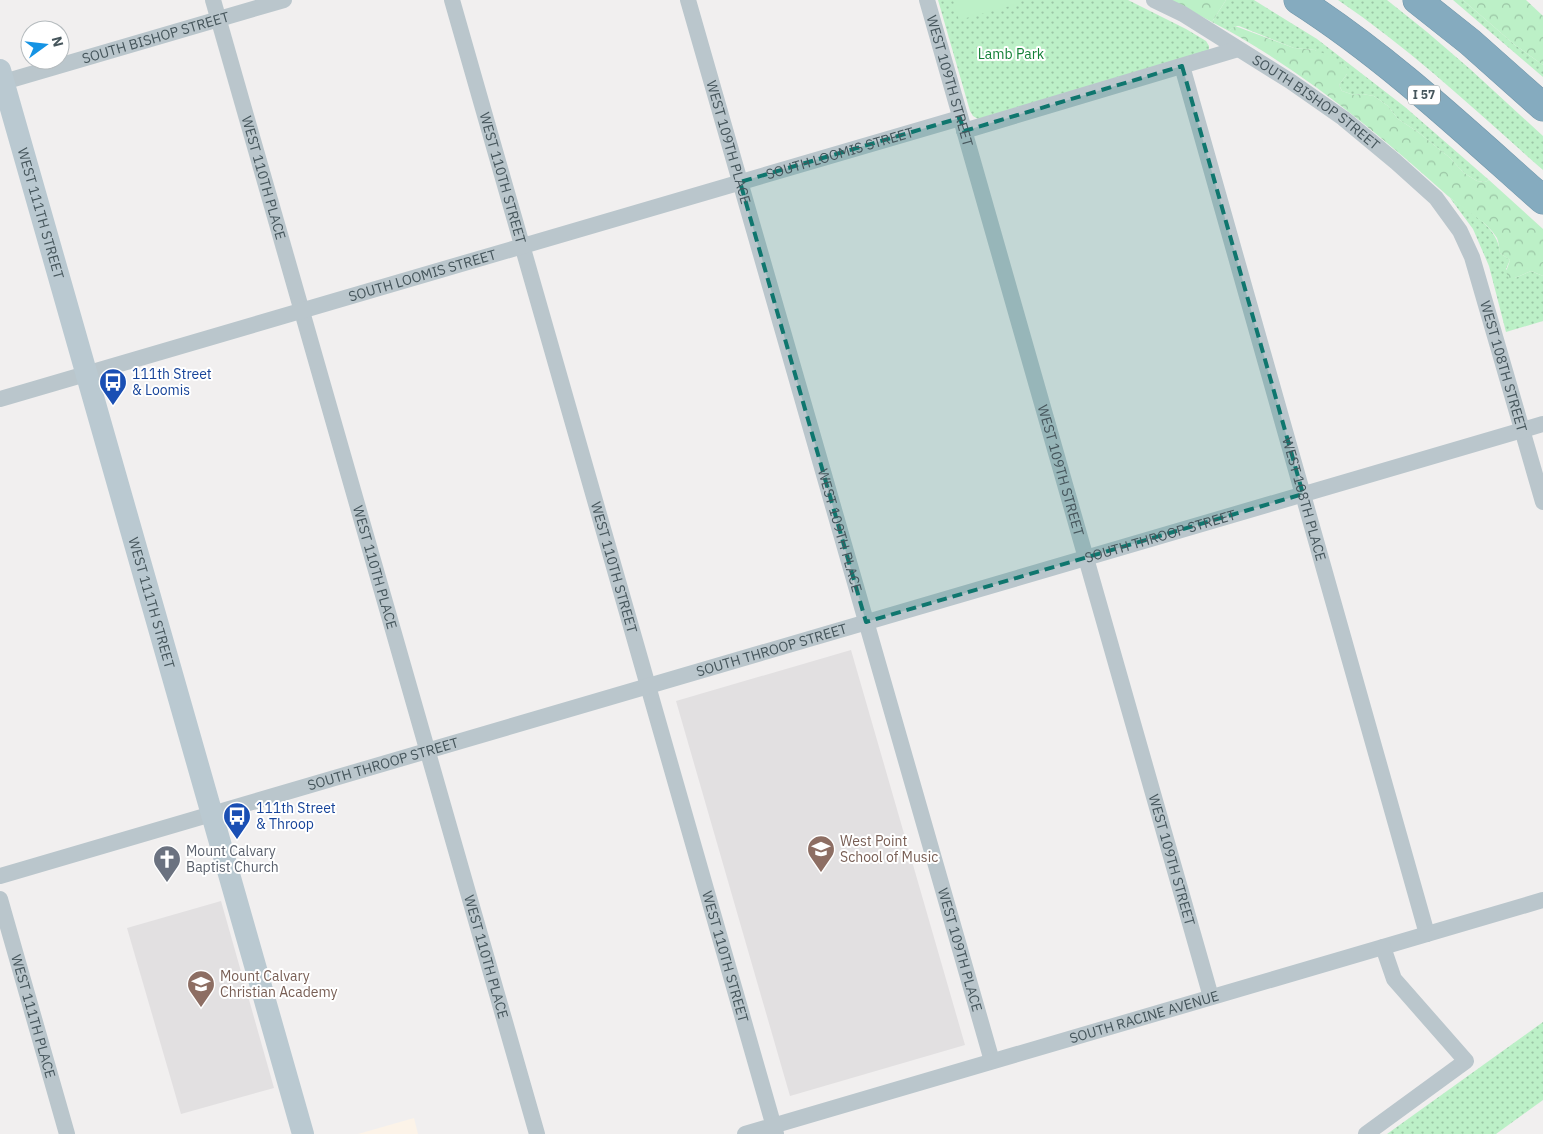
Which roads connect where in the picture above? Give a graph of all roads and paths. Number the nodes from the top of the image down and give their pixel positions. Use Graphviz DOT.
graph roads {
  1 [pos="213,0"];
  2 [pos="284,0"];
  3 [pos="452,0"];
  4 [pos="688,0"];
  5 [pos="927,0"];
  6 [pos="1154,0"];
  7 [pos="1298,0"];
  8 [pos="1417,0"];
  9 [pos="219,19"];
  10 [pos="1238,48"];
  11 [pos="1182,66"];
  12 [pos="1,79"];
  13 [pos="1543,107"];
  14 [pos="962,124"];
  15 [pos="740,182"];
  16 [pos="1543,200"];
  17 [pos="1460,231"];
  18 [pos="523,246"];
  19 [pos="302,311"];
  20 [pos="86,374"];
  21 [pos="0,399"];
  22 [pos="1543,424"];
  23 [pos="1523,430"];
  24 [pos="1303,494"];
  25 [pos="1543,502"];
  26 [pos="1086,558"];
  27 [pos="866,622"];
  28 [pos="648,686"];
  29 [pos="428,750"];
  30 [pos="212,813"];
  31 [pos="0,876"];
  32 [pos="0,900"];
  33 [pos="1543,900"];
  34 [pos="1427,934"];
  35 [pos="1383,947"];
  36 [pos="1211,998"];
  37 [pos="992,1061"];
  38 [pos="775,1130"];
  39 [pos="67,1134"];
  40 [pos="303,1134"];
  41 [pos="537,1134"];
  42 [pos="745,1134"];
  43 [pos="1366,1134"];
  1 -- 9 [label="street, WEST 110TH PLACE"];
  2 -- 9 [label="street, SOUTH BISHOP STREET"];
  3 -- 18 [label="street, WEST 110TH STREET"];
  4 -- 15 [label="street, WEST 109TH PLACE"];
  5 -- 14 [label="street, WEST 109TH STREET"];
  6 -- 10 [label="street, SOUTH BISHOP STREET"];
  7 -- 16 [label="highway, I 57"];
  8 -- 13 [label="highway"];
  9 -- 12 [label="street, SOUTH BISHOP STREET"];
  9 -- 19 [label="street, WEST 110TH PLACE"];
  10 -- 11 [label="street, SOUTH LOOMIS STREET"];
  10 -- 17 [label="street, SOUTH BISHOP STREET"];
  11 -- 14 [label="street, SOUTH LOOMIS STREET"];
  11 -- 24 [label="street, WEST 108TH PLACE"];
  12 -- 20 [label="main road, WEST 111TH STREET"];
  14 -- 15 [label="street, SOUTH LOOMIS STREET"];
  14 -- 26 [label="street, WEST 109TH STREET"];
  15 -- 18 [label="street, SOUTH LOOMIS STREET"];
  15 -- 27 [label="street, WEST 109TH PLACE"];
  17 -- 23 [label="street, WEST 108TH STREET"];
  18 -- 19 [label="street, SOUTH LOOMIS STREET"];
  18 -- 28 [label="street, WEST 110TH STREET"];
  19 -- 20 [label="street, SOUTH LOOMIS STREET"];
  19 -- 29 [label="street, WEST 110TH PLACE"];
  20 -- 21 [label="street, SOUTH LOOMIS STREET"];
  20 -- 30 [label="main road, WEST 111TH STREET"];
  22 -- 23 [label="street, SOUTH THROOP STREET"];
  23 -- 24 [label="street, SOUTH THROOP STREET"];
  23 -- 25 [label="street, WEST 108TH STREET"];
  24 -- 26 [label="street, SOUTH THROOP STREET"];
  24 -- 34 [label="street, WEST 108TH PLACE"];
  26 -- 27 [label="street, SOUTH THROOP STREET"];
  26 -- 36 [label="street, WEST 109TH STREET"];
  27 -- 28 [label="street, SOUTH THROOP STREET"];
  27 -- 37 [label="street, WEST 109TH PLACE"];
  28 -- 29 [label="street, SOUTH THROOP STREET"];
  28 -- 38 [label="street, WEST 110TH STREET"];
  29 -- 30 [label="street, SOUTH THROOP STREET"];
  29 -- 41 [label="street, WEST 110TH PLACE"];
  30 -- 31 [label="street, SOUTH THROOP STREET"];
  30 -- 40 [label="main road, WEST 111TH STREET"];
  32 -- 39 [label="street, WEST 111TH PLACE"];
  33 -- 34 [label="street, SOUTH RACINE AVENUE"];
  34 -- 35 [label="street, SOUTH RACINE AVENUE"];
  35 -- 36 [label="street, SOUTH RACINE AVENUE"];
  35 -- 43 [label="street"];
  36 -- 37 [label="street, SOUTH RACINE AVENUE"];
  37 -- 38 [label="street, SOUTH RACINE AVENUE"];
  38 -- 42 [label="street, SOUTH RACINE AVENUE"];
}
